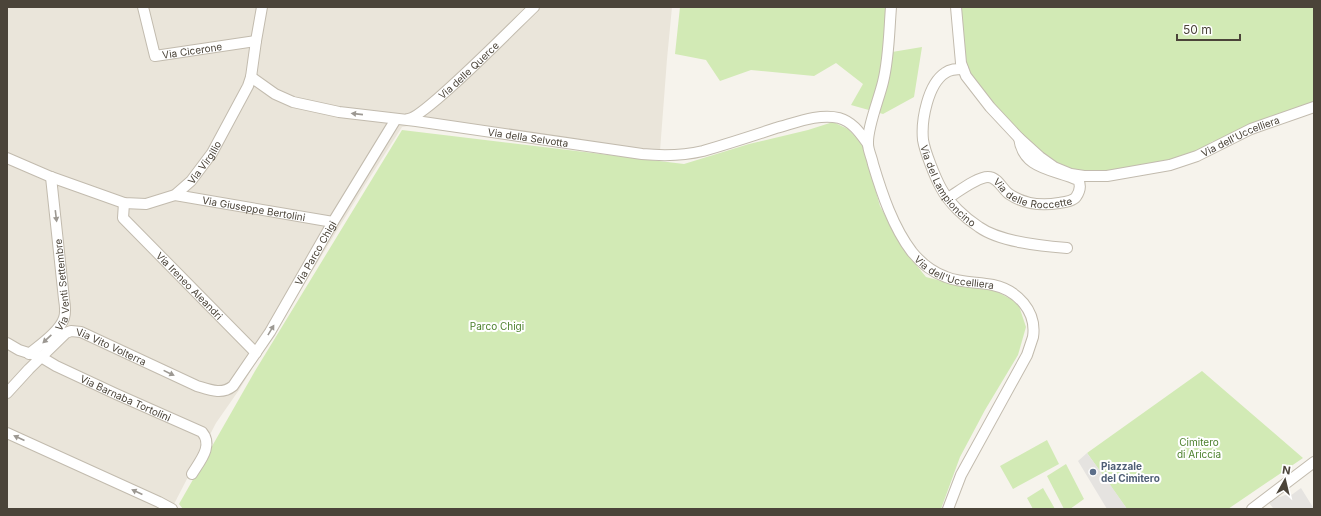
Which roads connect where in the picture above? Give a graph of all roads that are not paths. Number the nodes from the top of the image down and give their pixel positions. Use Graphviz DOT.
graph roads {
  1 [pos="143,7"];
  2 [pos="262,7"];
  3 [pos="534,7"];
  4 [pos="891,7"];
  5 [pos="956,7"];
  6 [pos="256,41"];
  7 [pos="963,69"];
  8 [pos="251,77"];
  9 [pos="1314,107"];
  10 [pos="396,119"];
  11 [pos="1019,138"];
  12 [pos="868,144"];
  13 [pos="7,158"];
  14 [pos="51,177"];
  15 [pos="175,195"];
  16 [pos="948,198"];
  17 [pos="124,203"];
  18 [pos="333,222"];
  19 [pos="1067,248"];
  20 [pos="7,343"];
  21 [pos="256,353"];
  22 [pos="29,354"];
  23 [pos="41,357"];
  24 [pos="233,386"];
  25 [pos="7,394"];
  26 [pos="7,433"];
  27 [pos="1314,462"];
  28 [pos="192,474"];
  29 [pos="172,509"];
  30 [pos="948,509"];
  31 [pos="1252,509"];
  1 -- 6 [label="street, Via Cicerone"];
  2 -- 6 [label="street"];
  3 -- 10 [label="street, Via delle Querce"];
  4 -- 12 [label="street, Via dell'Uccelliera"];
  5 -- 7 [label="street, Via dell'Uccelliera"];
  6 -- 8 [label="street"];
  7 -- 11 [label="street, Via dell'Uccelliera"];
  7 -- 16 [label="street, Via del Lampioncino"];
  10 -- 8 [label="street, Via della Selvotta, one-way"];
  8 -- 15 [label="street, Via Virgilio"];
  9 -- 11 [label="street, Via dell'Uccelliera"];
  10 -- 12 [label="street, Via della Selvotta"];
  10 -- 18 [label="street, Via Parco Chigi"];
  11 -- 16 [label="street, Via delle Roccette"];
  12 -- 30 [label="street, Via dell'Uccelliera"];
  13 -- 14 [label="street, Via Virgilio"];
  14 -- 17 [label="street, Via Virgilio"];
  14 -- 22 [label="street, Via Venti Settembre, one-way"];
  15 -- 17 [label="street, Via Virgilio"];
  15 -- 18 [label="street, Via Giuseppe Bertolini"];
  16 -- 19 [label="street, Via del Lampioncino"];
  17 -- 21 [label="street, Via Ireneo Aleandri"];
  21 -- 18 [label="street, Via Parco Chigi, one-way"];
  20 -- 22 [label="street, Via Barnaba Tortolini"];
  21 -- 24 [label="street, Via Parco Chigi"];
  22 -- 23 [label="street, Via Barnaba Tortolini"];
  23 -- 24 [label="street, Via Vito Volterra, one-way"];
  23 -- 25 [label="street, Via Vito Volterra"];
  23 -- 28 [label="street, Via Barnaba Tortolini"];
  29 -- 26 [label="street, one-way"];
  27 -- 31 [label="street"];
}
